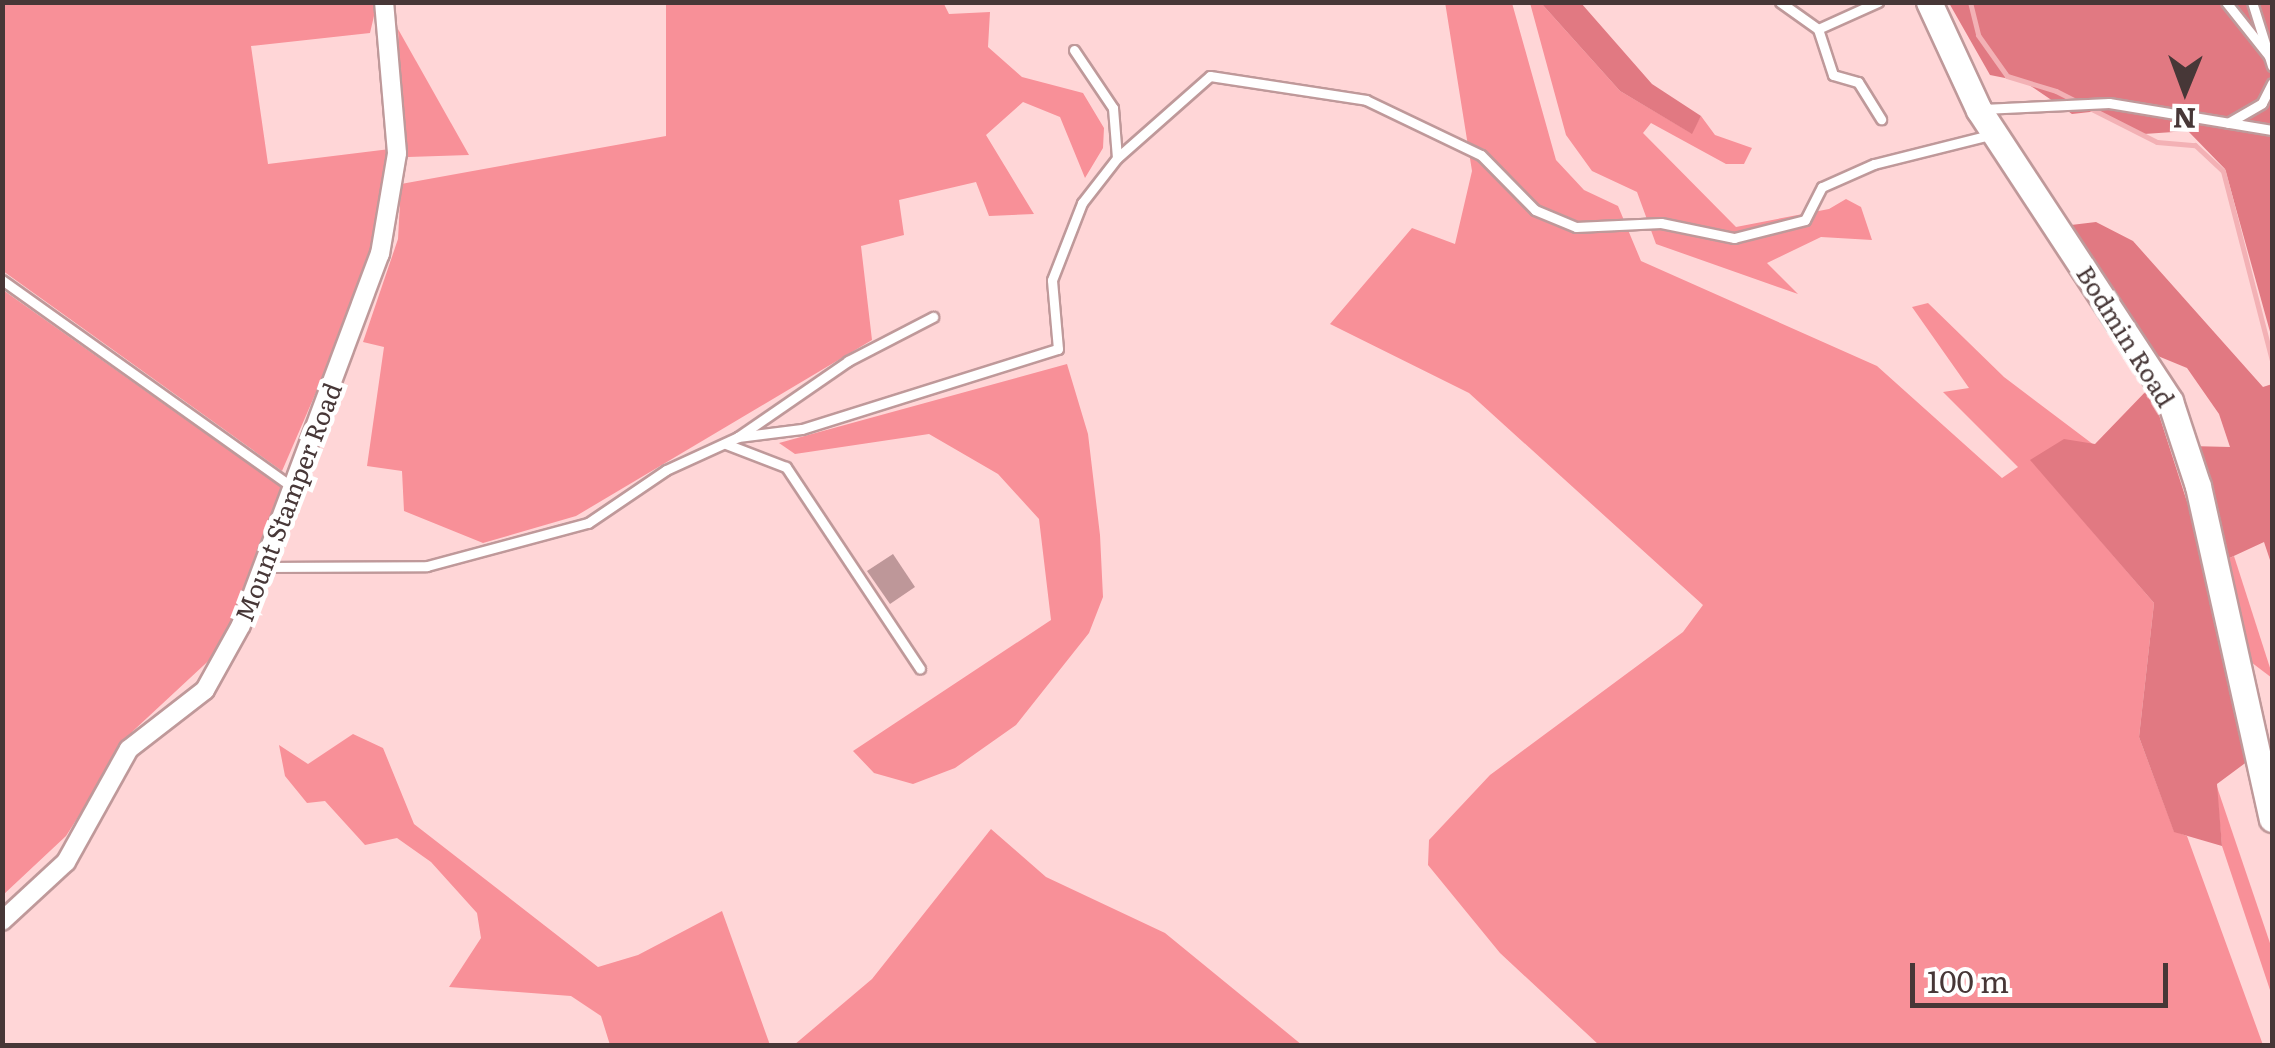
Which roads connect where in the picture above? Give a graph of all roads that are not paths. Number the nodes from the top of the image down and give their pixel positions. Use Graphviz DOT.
graph roads {
  1 [pos="384,2"];
  2 [pos="1780,2"];
  3 [pos="1878,2"];
  4 [pos="1929,2"];
  5 [pos="2226,2"];
  6 [pos="2252,2"];
  7 [pos="1818,30"];
  8 [pos="1074,50"];
  9 [pos="2271,61"];
  10 [pos="2272,82"];
  11 [pos="1979,110"];
  12 [pos="1881,119"];
  13 [pos="2228,122"];
  14 [pos="2272,130"];
  15 [pos="1994,134"];
  16 [pos="1117,158"];
  17 [pos="2,280"];
  18 [pos="934,317"];
  19 [pos="738,437"];
  20 [pos="724,443"];
  21 [pos="292,487"];
  22 [pos="262,567"];
  23 [pos="920,669"];
  24 [pos="2272,818"];
  25 [pos="2,921"];
  1 -- 21 [label="street, Mount Stamper Road"];
  2 -- 7 [label="lane"];
  3 -- 7 [label="lane"];
  4 -- 11 [label="main road, Bodmin Road"];
  5 -- 9 [label="lane"];
  6 -- 9 [label="lane"];
  7 -- 12 [label="lane"];
  8 -- 16 [label="lane"];
  10 -- 13 [label="lane"];
  11 -- 13 [label="lane"];
  11 -- 15 [label="main road, Bodmin Road"];
  13 -- 14 [label="lane"];
  15 -- 16 [label="lane"];
  15 -- 24 [label="main road, Bodmin Road"];
  16 -- 19 [label="lane"];
  17 -- 21 [label="lane"];
  18 -- 19 [label="lane"];
  19 -- 20 [label="lane"];
  20 -- 22 [label="lane"];
  20 -- 23 [label="lane"];
  21 -- 22 [label="street, Mount Stamper Road"];
  22 -- 25 [label="street, Mount Stamper Road"];
}
